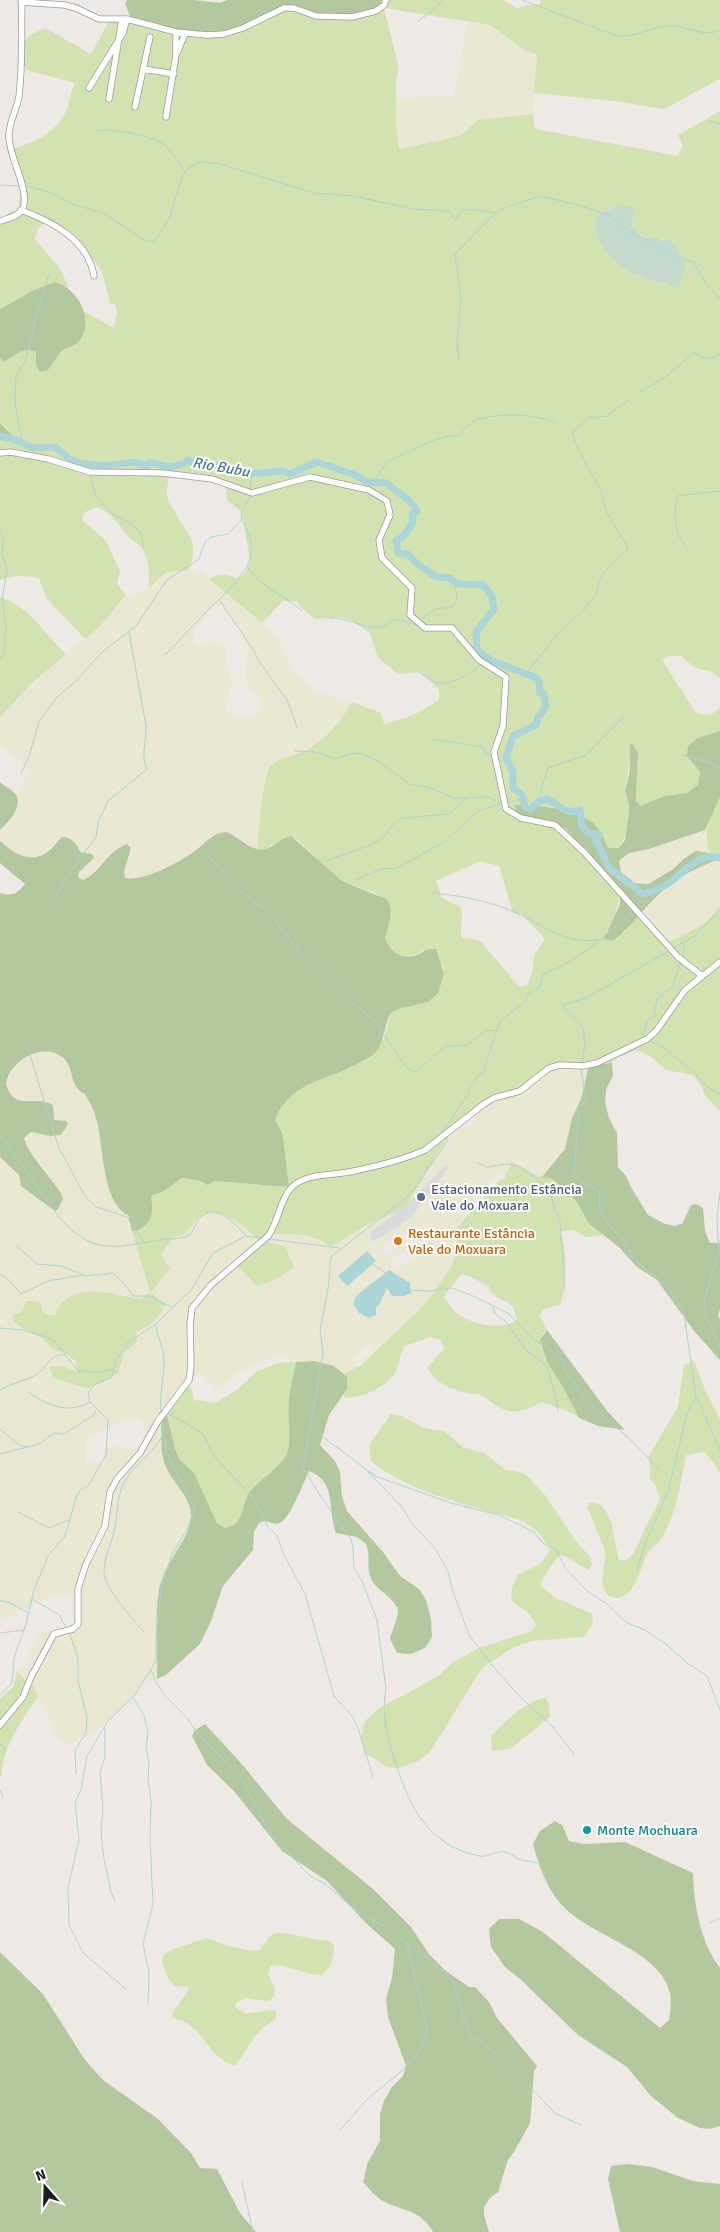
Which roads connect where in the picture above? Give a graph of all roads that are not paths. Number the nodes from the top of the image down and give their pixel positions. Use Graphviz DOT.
graph roads {
  1 [pos="386,0"];
  2 [pos="22,1"];
  3 [pos="124,19"];
  4 [pos="176,32"];
  5 [pos="185,34"];
  6 [pos="150,37"];
  7 [pos="119,40"];
  8 [pos="176,55"];
  9 [pos="144,69"];
  10 [pos="174,74"];
  11 [pos="89,88"];
  12 [pos="109,99"];
  13 [pos="135,107"];
  14 [pos="166,117"];
  15 [pos="21,210"];
  16 [pos="0,221"];
  17 [pos="94,276"];
  18 [pos="0,453"];
  19 [pos="720,962"];
  20 [pos="701,975"];
  21 [pos="0,1725"];
  1 -- 5 [label="street"];
  2 -- 3 [label="street"];
  2 -- 15 [label="street"];
  3 -- 4 [label="street"];
  3 -- 7 [label="street"];
  4 -- 5 [label="street"];
  4 -- 8 [label="street"];
  5 -- 8 [label="street"];
  6 -- 9 [label="street"];
  7 -- 11 [label="street"];
  7 -- 12 [label="street"];
  8 -- 10 [label="street"];
  9 -- 10 [label="street"];
  9 -- 13 [label="street"];
  10 -- 14 [label="street"];
  15 -- 16 [label="street"];
  15 -- 17 [label="street"];
  18 -- 20 [label="street"];
  19 -- 20 [label="street"];
  20 -- 21 [label="street"];
}
